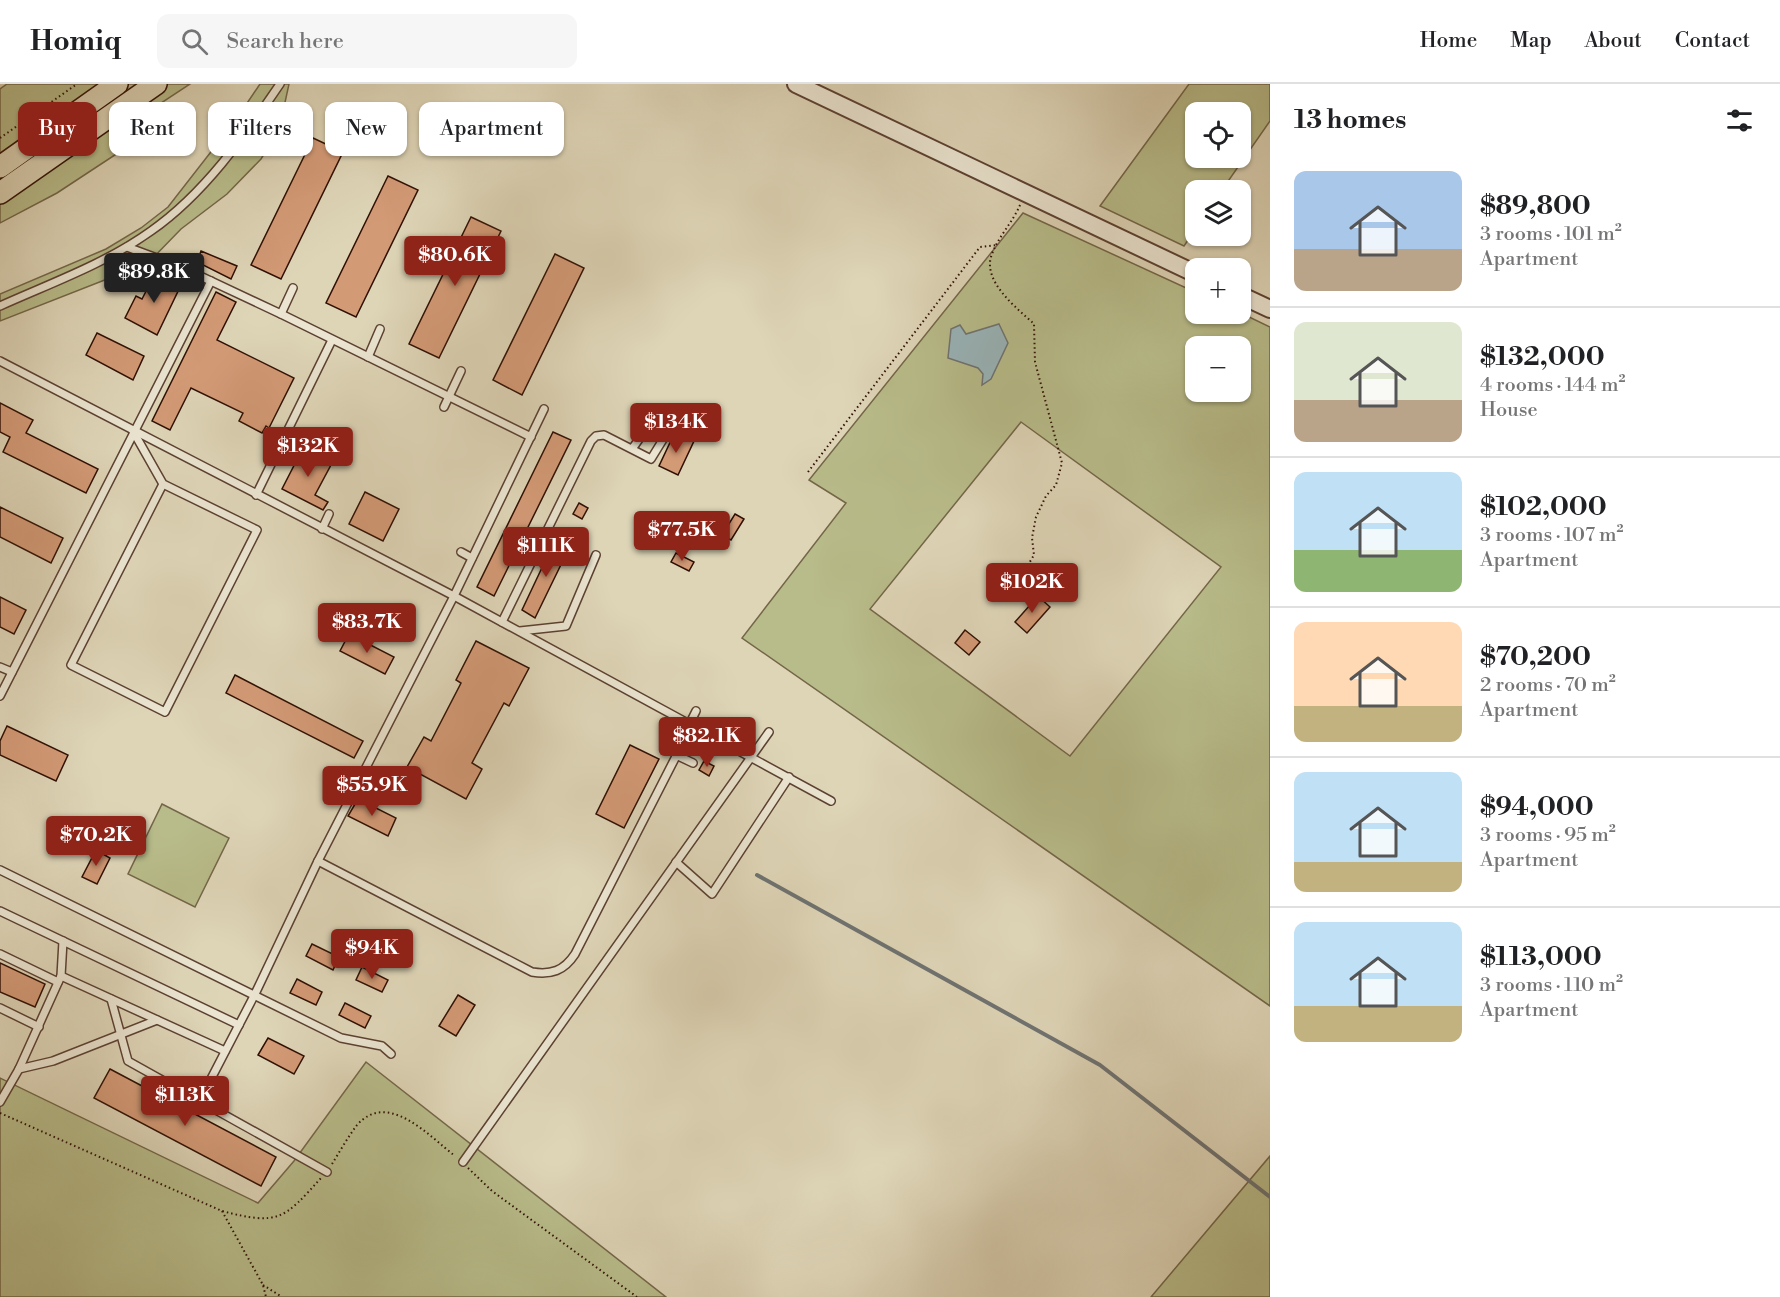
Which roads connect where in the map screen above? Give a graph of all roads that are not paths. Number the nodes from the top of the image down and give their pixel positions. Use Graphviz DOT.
graph roads {
  1 [pos="117,84"];
  2 [pos="156,84"];
  3 [pos="280,84"];
  4 [pos="796,84"];
  5 [pos="0,167"];
  6 [pos="0,194"];
  7 [pos="127,247"];
  8 [pos="1185,269"];
  9 [pos="211,281"];
  10 [pos="293,288"];
  11 [pos="1251,301"];
  12 [pos="0,306"];
  13 [pos="1270,309"];
  14 [pos="282,314"];
  15 [pos="380,329"];
  16 [pos="332,340"];
  17 [pos="368,357"];
  18 [pos="0,361"];
  19 [pos="461,370"];
  20 [pos="449,395"];
  21 [pos="444,406"];
  22 [pos="544,409"];
  23 [pos="133,431"];
  24 [pos="531,437"];
  25 [pos="632,449"];
  26 [pos="163,484"];
  27 [pos="256,495"];
  28 [pos="329,514"];
  29 [pos="322,529"];
  30 [pos="461,552"];
  31 [pos="596,555"];
  32 [pos="472,558"];
  33 [pos="454,596"];
  34 [pos="502,622"];
  35 [pos="519,631"];
  36 [pos="0,667"];
  37 [pos="12,672"];
  38 [pos="0,696"];
  39 [pos="696,711"];
  40 [pos="691,724"];
  41 [pos="769,732"];
  42 [pos="676,755"];
  43 [pos="752,756"];
  44 [pos="693,763"];
  45 [pos="789,777"];
  46 [pos="831,801"];
  47 [pos="318,861"];
  48 [pos="676,862"];
  49 [pos="0,870"];
  50 [pos="0,911"];
  51 [pos="63,942"];
  52 [pos="0,954"];
  53 [pos="59,979"];
  54 [pos="255,994"];
  55 [pos="111,999"];
  56 [pos="0,1008"];
  57 [pos="157,1020"];
  58 [pos="239,1025"];
  59 [pos="39,1027"];
  60 [pos="121,1035"];
  61 [pos="225,1051"];
  62 [pos="391,1054"];
  63 [pos="19,1069"];
  64 [pos="0,1102"];
  65 [pos="199,1102"];
  66 [pos="463,1162"];
  67 [pos="327,1172"];
  1 -- 5 [label="main road"];
  2 -- 6 [label="main road"];
  3 -- 7 [label="lane"];
  4 -- 8 [label="street"];
  7 -- 9 [label="lane"];
  7 -- 12 [label="lane"];
  9 -- 14 [label="lane"];
  9 -- 23 [label="lane"];
  10 -- 14 [label="lane"];
  11 -- 13 [label="street"];
  14 -- 16 [label="lane"];
  15 -- 17 [label="lane"];
  16 -- 17 [label="lane"];
  16 -- 27 [label="lane"];
  17 -- 20 [label="lane"];
  18 -- 23 [label="lane"];
  19 -- 20 [label="lane"];
  20 -- 21 [label="lane"];
  20 -- 24 [label="lane"];
  22 -- 24 [label="lane"];
  23 -- 26 [label="lane"];
  23 -- 27 [label="lane"];
  23 -- 37 [label="lane"];
  24 -- 32 [label="lane"];
  25 -- 25 [label="lane"];
  25 -- 34 [label="lane"];
  26 -- 26 [label="lane"];
  27 -- 29 [label="lane"];
  28 -- 29 [label="lane"];
  29 -- 33 [label="lane"];
  30 -- 32 [label="lane"];
  31 -- 35 [label="lane"];
  32 -- 33 [label="lane"];
  33 -- 34 [label="lane"];
  33 -- 47 [label="lane"];
  34 -- 35 [label="lane"];
  35 -- 40 [label="lane"];
  36 -- 37 [label="lane"];
  37 -- 38 [label="lane"];
  39 -- 40 [label="lane"];
  40 -- 42 [label="lane"];
  40 -- 43 [label="lane"];
  41 -- 43 [label="lane"];
  42 -- 44 [label="lane"];
  42 -- 47 [label="lane"];
  43 -- 45 [label="lane"];
  43 -- 48 [label="lane"];
  45 -- 46 [label="lane"];
  45 -- 48 [label="lane"];
  47 -- 54 [label="lane"];
  48 -- 66 [label="lane"];
  49 -- 54 [label="lane"];
  50 -- 51 [label="lane"];
  51 -- 53 [label="lane"];
  51 -- 58 [label="lane"];
  52 -- 53 [label="lane"];
  53 -- 55 [label="lane"];
  53 -- 59 [label="lane"];
  54 -- 58 [label="lane"];
  54 -- 62 [label="lane"];
  55 -- 57 [label="lane"];
  55 -- 60 [label="lane"];
  56 -- 59 [label="lane"];
  57 -- 60 [label="lane"];
  57 -- 61 [label="lane"];
  58 -- 61 [label="lane"];
  59 -- 63 [label="lane"];
  60 -- 63 [label="lane"];
  60 -- 65 [label="lane"];
  61 -- 65 [label="lane"];
  63 -- 64 [label="lane"];
  65 -- 67 [label="lane"];
}
